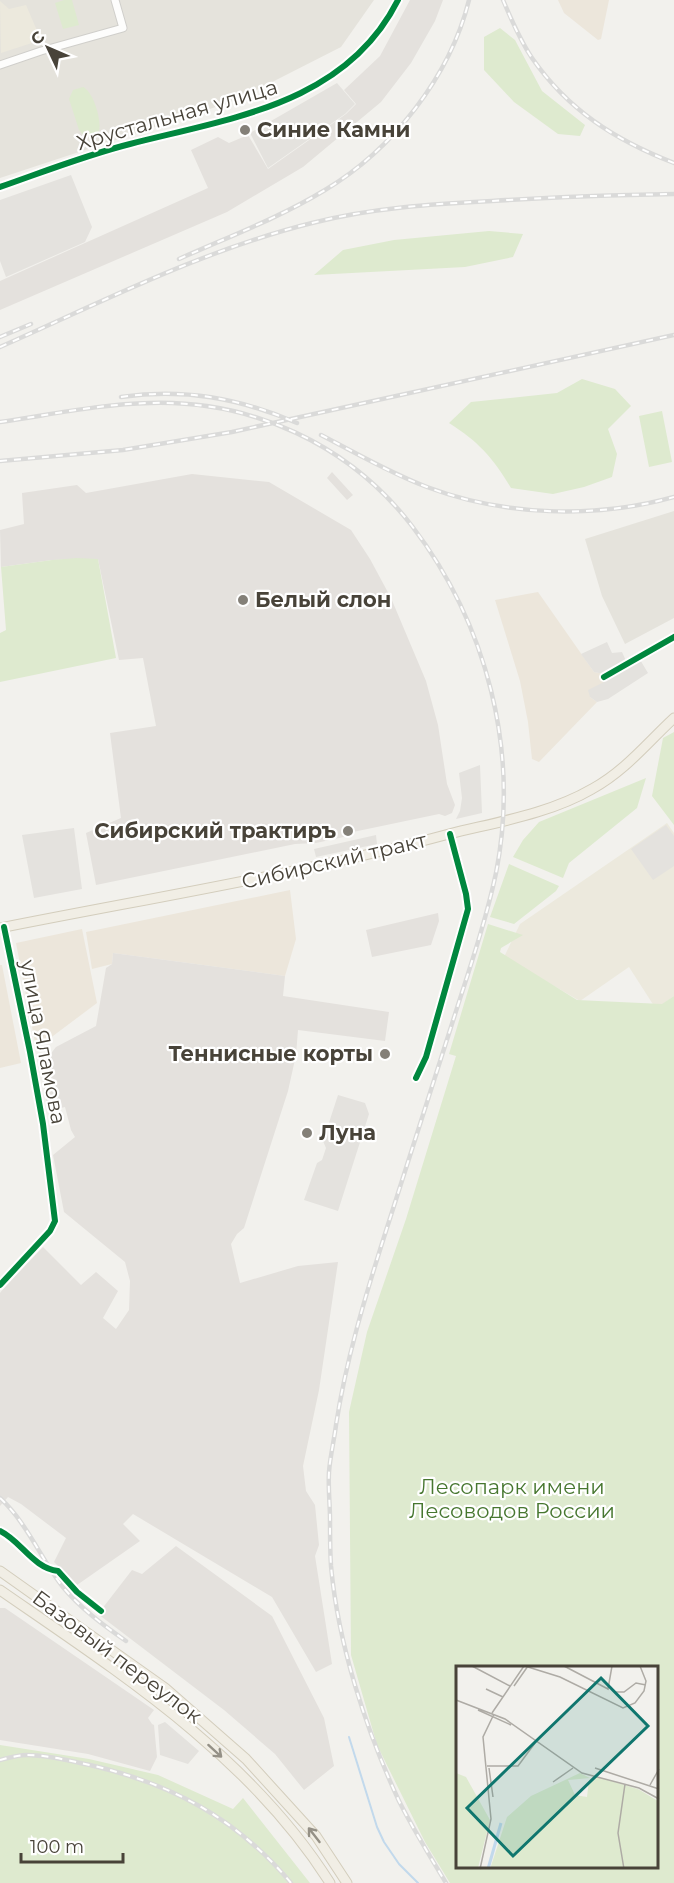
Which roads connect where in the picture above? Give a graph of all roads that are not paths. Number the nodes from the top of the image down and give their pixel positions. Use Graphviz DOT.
graph roads {
  1 [pos="115,0"];
  2 [pos="398,0"];
  3 [pos="0,65"];
  4 [pos="0,187"];
  5 [pos="674,637"];
  6 [pos="604,677"];
  7 [pos="674,718"];
  8 [pos="450,834"];
  9 [pos="2,928"];
  10 [pos="416,1078"];
  11 [pos="0,1285"];
  12 [pos="0,1531"];
  13 [pos="0,1571"];
  14 [pos="0,1590"];
  15 [pos="102,1611"];
  16 [pos="330,1883"];
  17 [pos="347,1883"];
  1 -- 3 [label="street"];
  2 -- 4 [label="street, Хрустальная улица"];
  5 -- 6 [label="street"];
  7 -- 8 [label="main road, Сибирский тракт"];
  8 -- 9 [label="main road, Сибирский тракт"];
  8 -- 10 [label="street"];
  9 -- 11 [label="street, улица Яламова"];
  12 -- 15 [label="street"];
  17 -- 13 [label="main road, Базовый переулок, one-way"];
  14 -- 16 [label="main road, Базовый переулок, one-way"];
}
